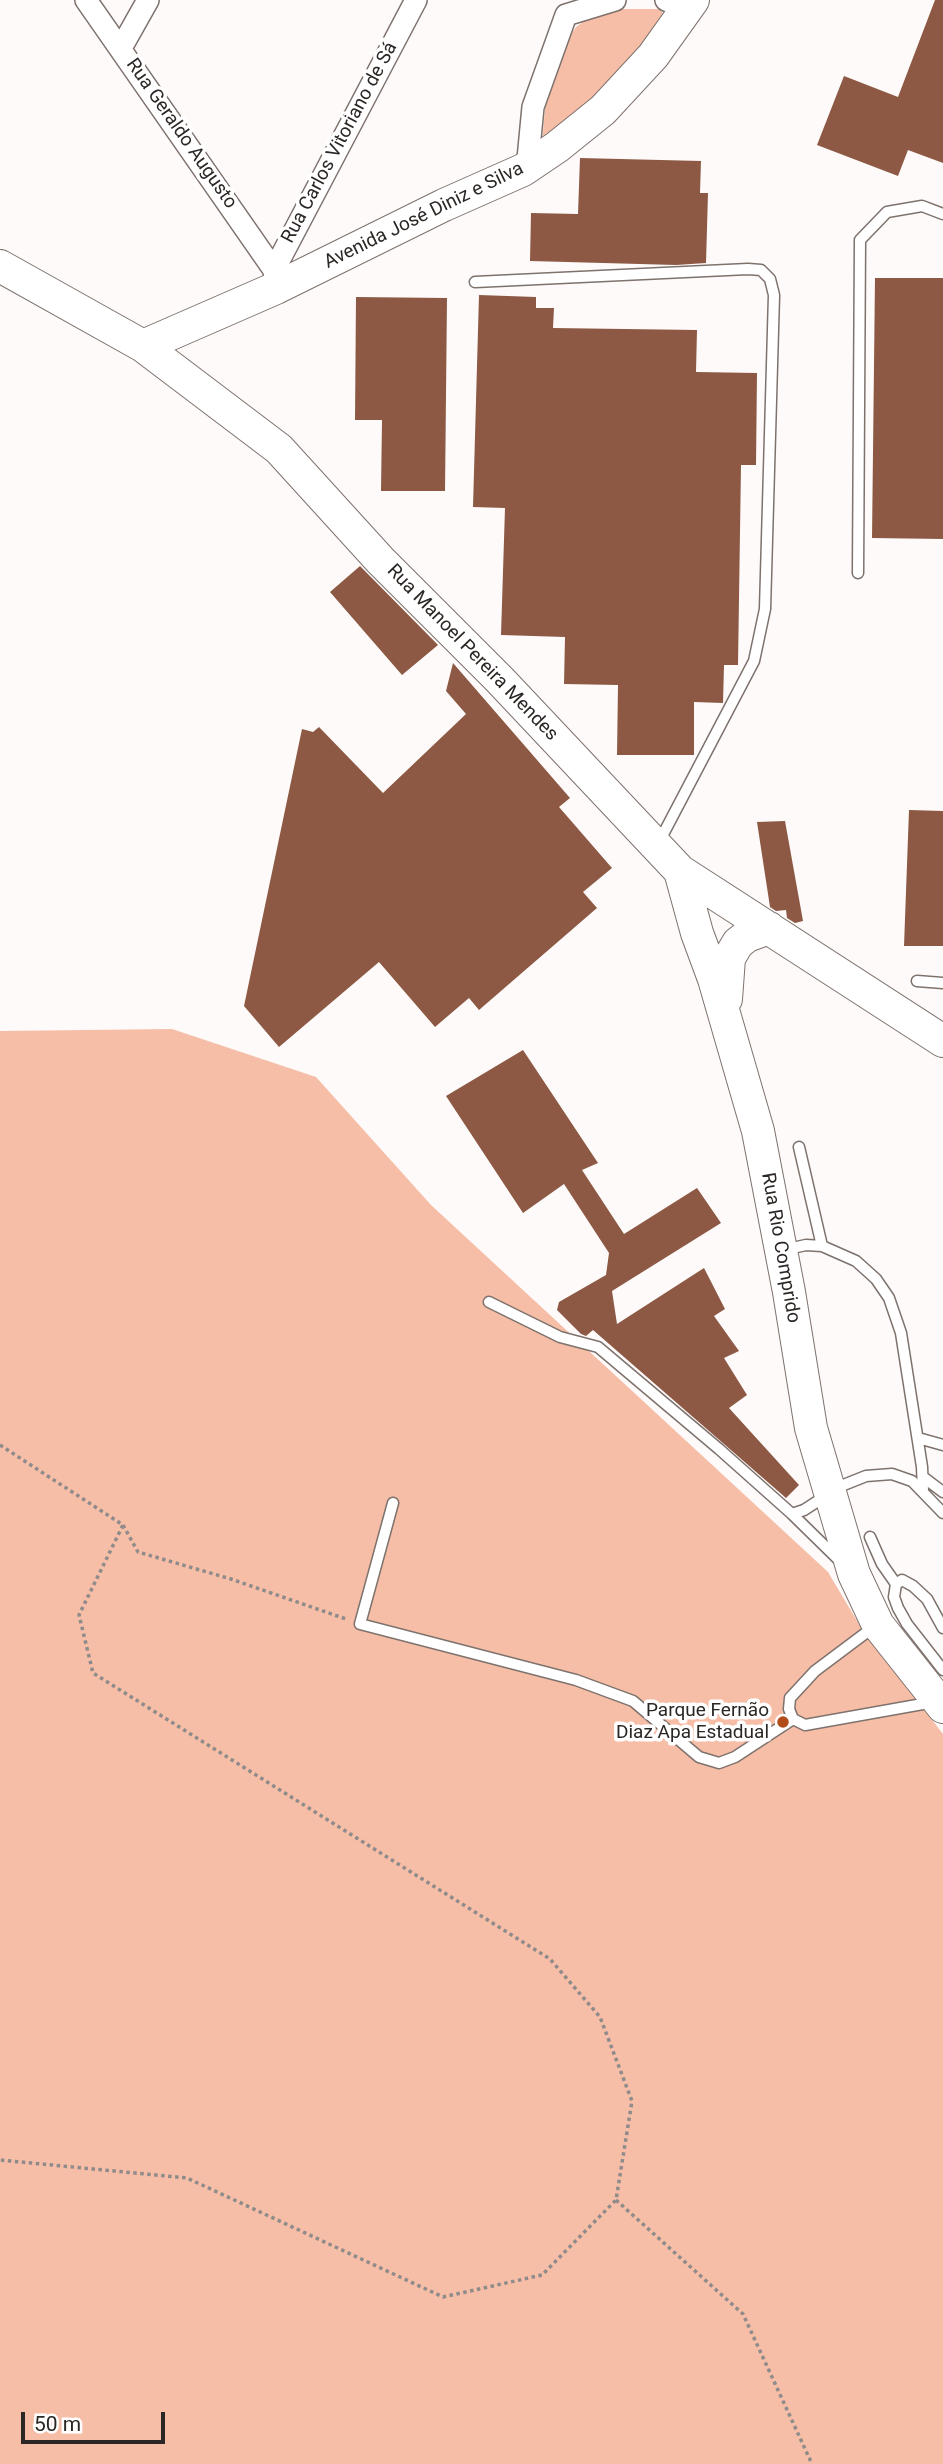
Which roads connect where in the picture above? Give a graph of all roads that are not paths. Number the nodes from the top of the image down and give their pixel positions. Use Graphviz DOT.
graph roads {
  1 [pos="86,0"];
  2 [pos="148,0"];
  3 [pos="416,0"];
  4 [pos="615,0"];
  5 [pos="682,3"];
  6 [pos="559,8"];
  7 [pos="121,48"];
  8 [pos="523,170"];
  9 [pos="943,214"];
  10 [pos="0,266"];
  11 [pos="275,279"];
  12 [pos="475,282"];
  13 [pos="143,346"];
  14 [pos="858,573"];
  15 [pos="657,846"];
  16 [pos="680,871"];
  17 [pos="769,928"];
  18 [pos="917,981"];
  19 [pos="943,983"];
  20 [pos="726,1019"];
  21 [pos="943,1041"];
  22 [pos="799,1147"];
  23 [pos="822,1246"];
  24 [pos="780,1251"];
  25 [pos="489,1302"];
  26 [pos="918,1438"];
  27 [pos="943,1445"];
  28 [pos="923,1477"];
  29 [pos="829,1491"];
  30 [pos="923,1491"];
  31 [pos="943,1492"];
  32 [pos="393,1503"];
  33 [pos="943,1513"];
  34 [pos="792,1514"];
  35 [pos="870,1537"];
  36 [pos="855,1574"];
  37 [pos="897,1584"];
  38 [pos="878,1625"];
  39 [pos="943,1628"];
  40 [pos="943,1670"];
  41 [pos="940,1704"];
  42 [pos="793,1718"];
  1 -- 7 [label="street, Rua Geraldo Augusto"];
  2 -- 7 [label="street"];
  3 -- 11 [label="street, Rua Carlos Vitoriano de Sá"];
  4 -- 6 [label="street"];
  5 -- 8 [label="street, Avenida José Diniz e Silva"];
  6 -- 8 [label="street"];
  7 -- 11 [label="street, Rua Geraldo Augusto"];
  8 -- 11 [label="street, Avenida José Diniz e Silva"];
  9 -- 14 [label="lane"];
  10 -- 13 [label="street, Rua Manoel Pereira Mendes"];
  11 -- 13 [label="street, Avenida José Diniz e Silva"];
  12 -- 15 [label="lane"];
  13 -- 15 [label="street, Rua Manoel Pereira Mendes"];
  15 -- 16 [label="street, Rua Manoel Pereira Mendes"];
  16 -- 17 [label="street, Rua Manoel Pereira Mendes"];
  16 -- 20 [label="street, Rua Rio Comprido"];
  17 -- 20 [label="street"];
  17 -- 21 [label="street, Rua Manoel Pereira Mendes"];
  18 -- 19 [label="lane"];
  20 -- 24 [label="street, Rua Rio Comprido"];
  22 -- 23 [label="lane"];
  23 -- 24 [label="lane"];
  23 -- 26 [label="lane"];
  24 -- 29 [label="street, Rua Rio Comprido"];
  25 -- 34 [label="lane"];
  26 -- 27 [label="lane"];
  26 -- 28 [label="lane"];
  28 -- 30 [label="lane"];
  28 -- 31 [label="lane"];
  29 -- 30 [label="lane"];
  29 -- 34 [label="lane"];
  29 -- 36 [label="street, Rua Rio Comprido"];
  30 -- 33 [label="lane"];
  32 -- 42 [label="lane"];
  34 -- 36 [label="lane"];
  35 -- 37 [label="lane"];
  36 -- 38 [label="street, Rua Rio Comprido"];
  37 -- 39 [label="lane"];
  37 -- 40 [label="lane"];
  38 -- 41 [label="street, Rua Rio Comprido"];
  38 -- 42 [label="lane"];
  41 -- 42 [label="lane, Rua Rio Comprido"];
}
